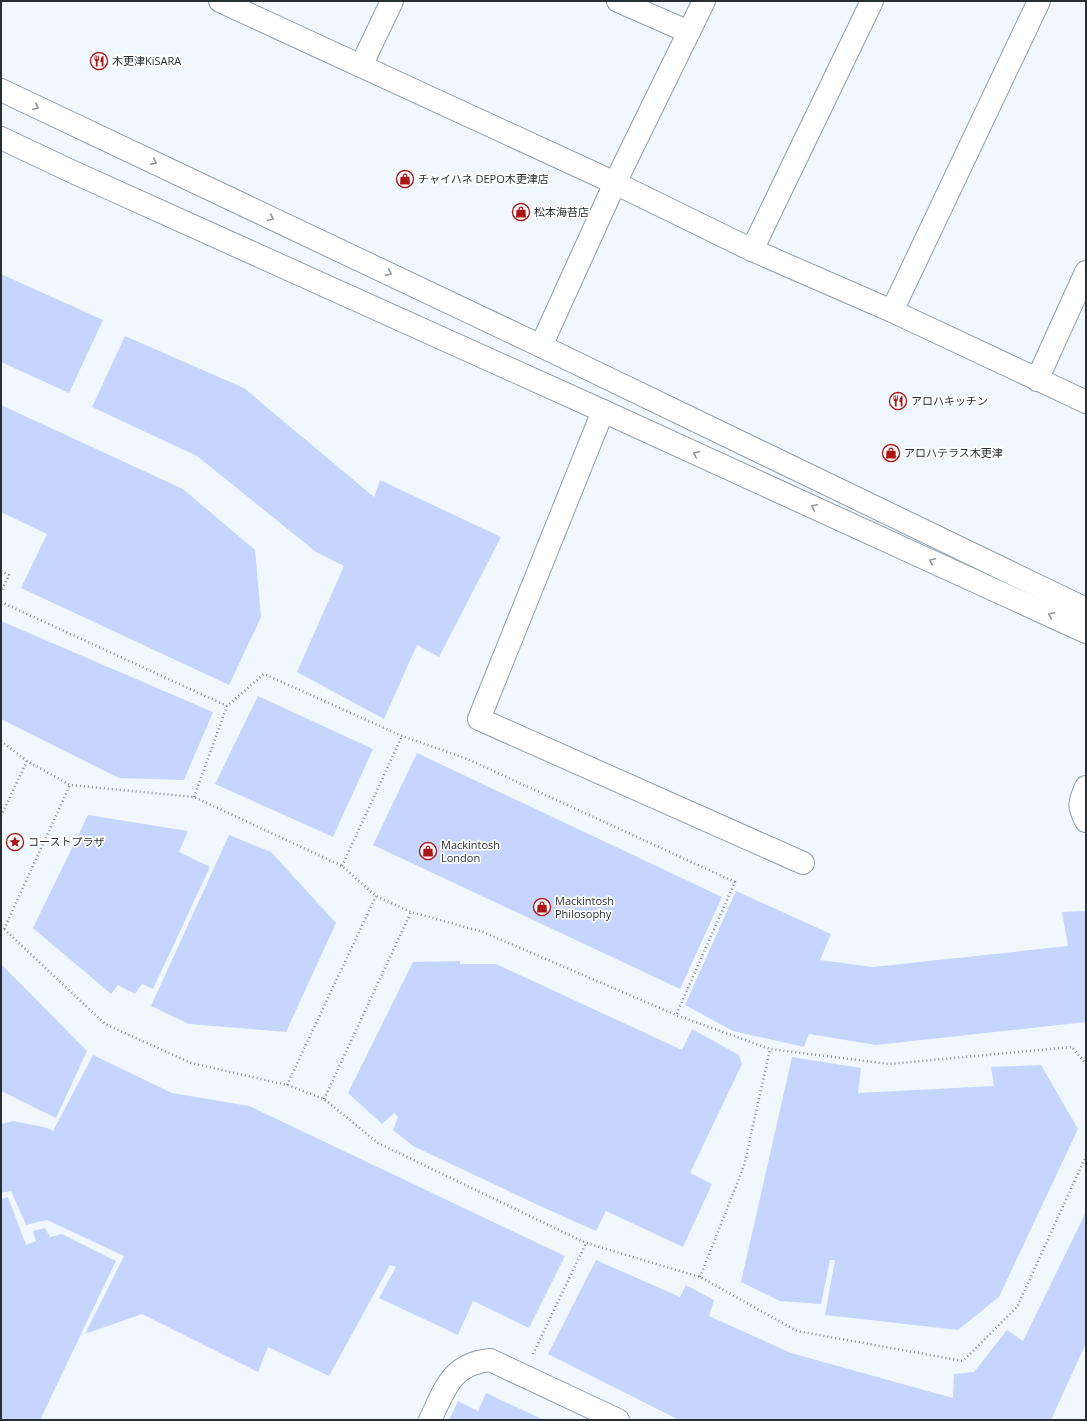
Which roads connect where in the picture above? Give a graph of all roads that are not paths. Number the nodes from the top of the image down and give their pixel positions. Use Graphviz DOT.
graph roads {
  1 [pos="392,1"];
  2 [pos="618,1"];
  3 [pos="704,1"];
  4 [pos="872,1"];
  5 [pos="1039,1"];
  6 [pos="222,2"];
  7 [pos="690,32"];
  8 [pos="361,66"];
  9 [pos="1,90"];
  10 [pos="1,138"];
  11 [pos="615,183"];
  12 [pos="752,250"];
  13 [pos="1086,272"];
  14 [pos="892,311"];
  15 [pos="541,346"];
  16 [pos="1037,380"];
  17 [pos="1086,402"];
  18 [pos="603,411"];
  19 [pos="1086,609"];
  20 [pos="1086,632"];
  21 [pos="1086,787"];
  22 [pos="1086,822"];
  23 [pos="803,863"];
  24 [pos="430,1420"];
  25 [pos="618,1420"];
  1 -- 8 [label="street"];
  2 -- 7 [label="street"];
  3 -- 7 [label="street"];
  4 -- 12 [label="street"];
  5 -- 14 [label="street"];
  6 -- 8 [label="street"];
  7 -- 11 [label="street"];
  8 -- 11 [label="street"];
  9 -- 15 [label="street, one-way"];
  10 -- 18 [label="street"];
  11 -- 12 [label="street"];
  11 -- 15 [label="street"];
  12 -- 14 [label="street"];
  13 -- 16 [label="street"];
  14 -- 16 [label="street"];
  15 -- 19 [label="street"];
  16 -- 17 [label="street"];
  20 -- 18 [label="street, one-way"];
  18 -- 23 [label="street"];
  21 -- 22 [label="street"];
  24 -- 25 [label="street"];
}
